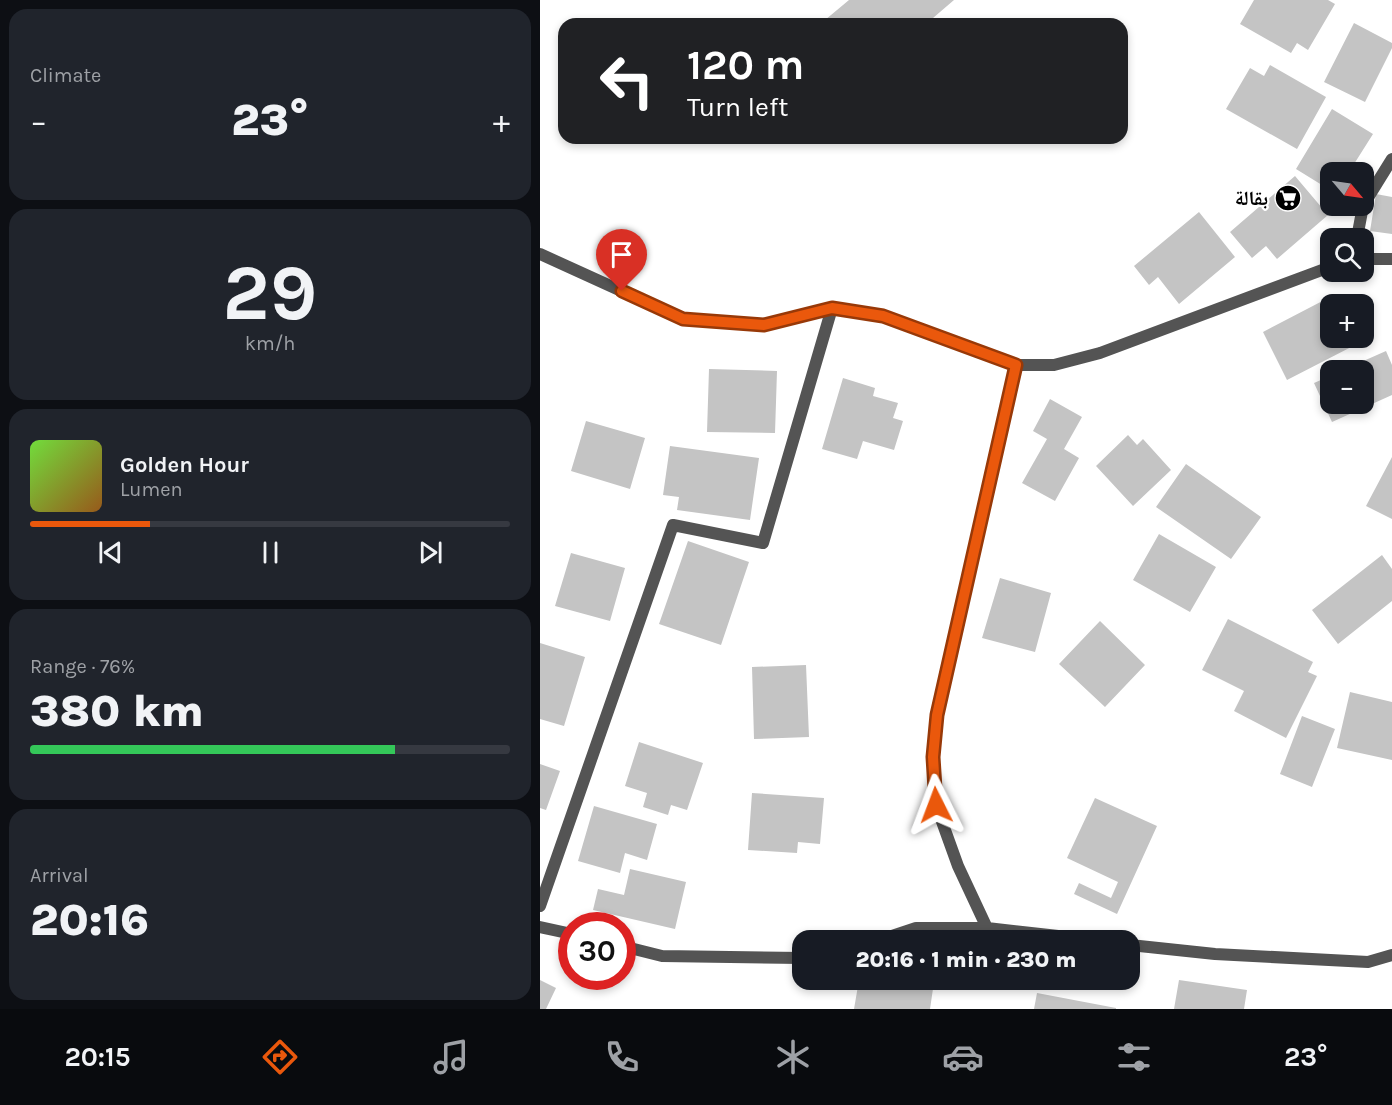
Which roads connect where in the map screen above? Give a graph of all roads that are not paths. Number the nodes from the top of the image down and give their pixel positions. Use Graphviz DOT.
graph roads {
  1 [pos="1392,159"];
  2 [pos="1374,188"];
  3 [pos="540,254"];
  4 [pos="1374,259"];
  5 [pos="1392,259"];
  6 [pos="1320,271"];
  7 [pos="832,308"];
  8 [pos="1016,365"];
  9 [pos="540,906"];
  10 [pos="540,927"];
  11 [pos="987,928"];
  12 [pos="910,930"];
  13 [pos="1005,930"];
  14 [pos="558,931"];
  15 [pos="1140,946"];
  16 [pos="636,950"];
  17 [pos="1392,955"];
  18 [pos="792,958"];
  1 -- 2 [label="street"];
  3 -- 7 [label="street"];
  4 -- 5 [label="street"];
  6 -- 8 [label="street"];
  7 -- 8 [label="street"];
  7 -- 9 [label="street"];
  8 -- 11 [label="street"];
  10 -- 14 [label="street"];
  11 -- 12 [label="street"];
  11 -- 13 [label="street"];
  15 -- 17 [label="street"];
  16 -- 18 [label="street"];
}
